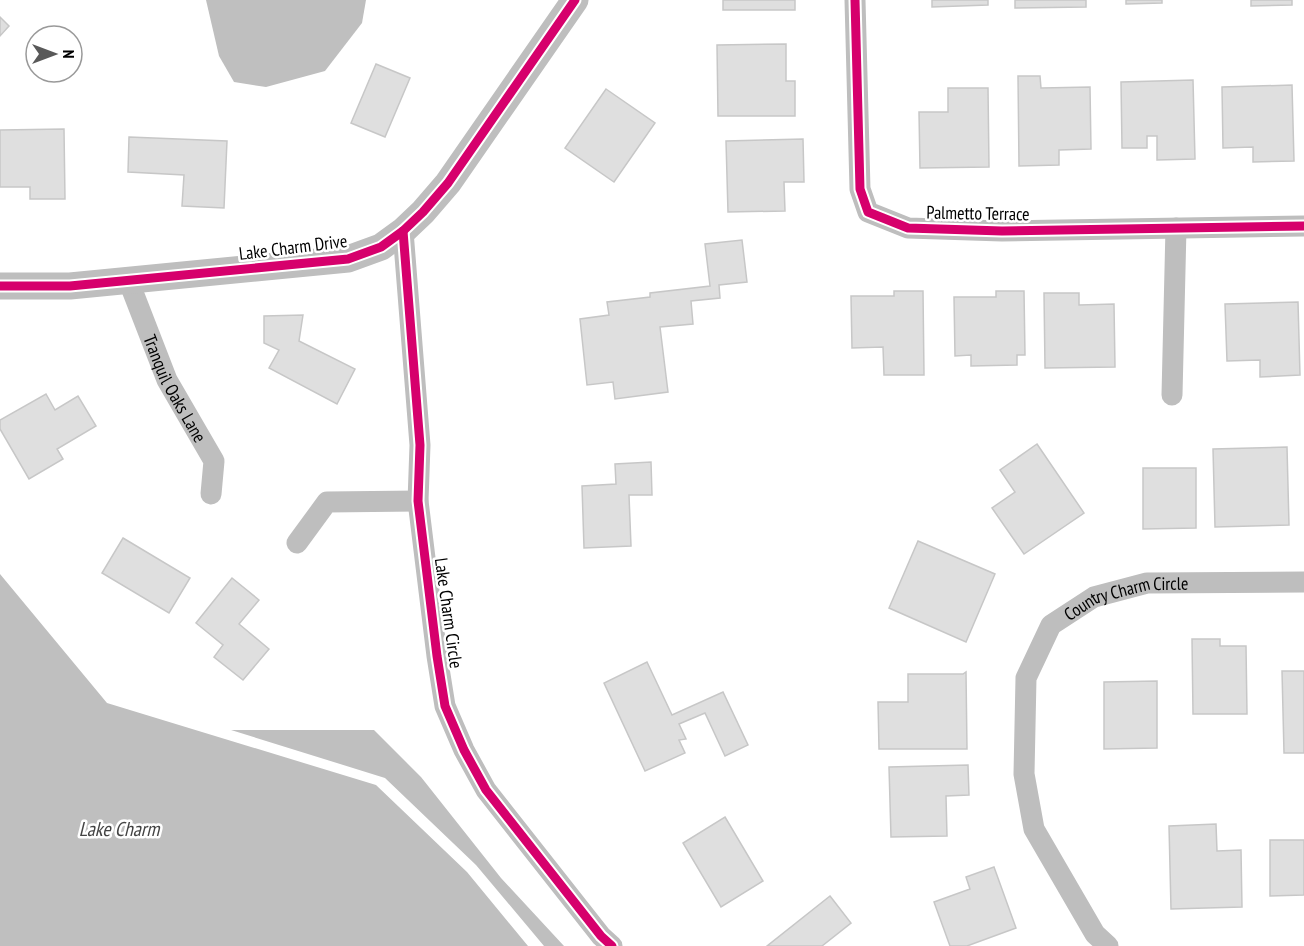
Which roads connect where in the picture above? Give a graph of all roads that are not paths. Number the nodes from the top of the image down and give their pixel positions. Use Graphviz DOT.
graph roads {
  1 [pos="575,0"];
  2 [pos="855,0"];
  3 [pos="1304,226"];
  4 [pos="1176,228"];
  5 [pos="403,231"];
  6 [pos="129,282"];
  7 [pos="0,286"];
  8 [pos="1172,395"];
  9 [pos="211,494"];
  10 [pos="418,501"];
  11 [pos="297,543"];
  12 [pos="1304,582"];
  13 [pos="612,946"];
  14 [pos="1108,946"];
  1 -- 5 [label="street, Lake Charm Drive"];
  2 -- 4 [label="street, Palmetto Terrace"];
  3 -- 4 [label="street, Palmetto Terrace"];
  4 -- 8 [label="street"];
  5 -- 6 [label="street, Lake Charm Drive"];
  5 -- 10 [label="street, Lake Charm Circle"];
  6 -- 7 [label="street, Lake Charm Drive"];
  6 -- 9 [label="street, Tranquil Oaks Lane"];
  10 -- 11 [label="street"];
  10 -- 13 [label="street, Lake Charm Circle"];
  12 -- 14 [label="street, Country Charm Circle"];
}
